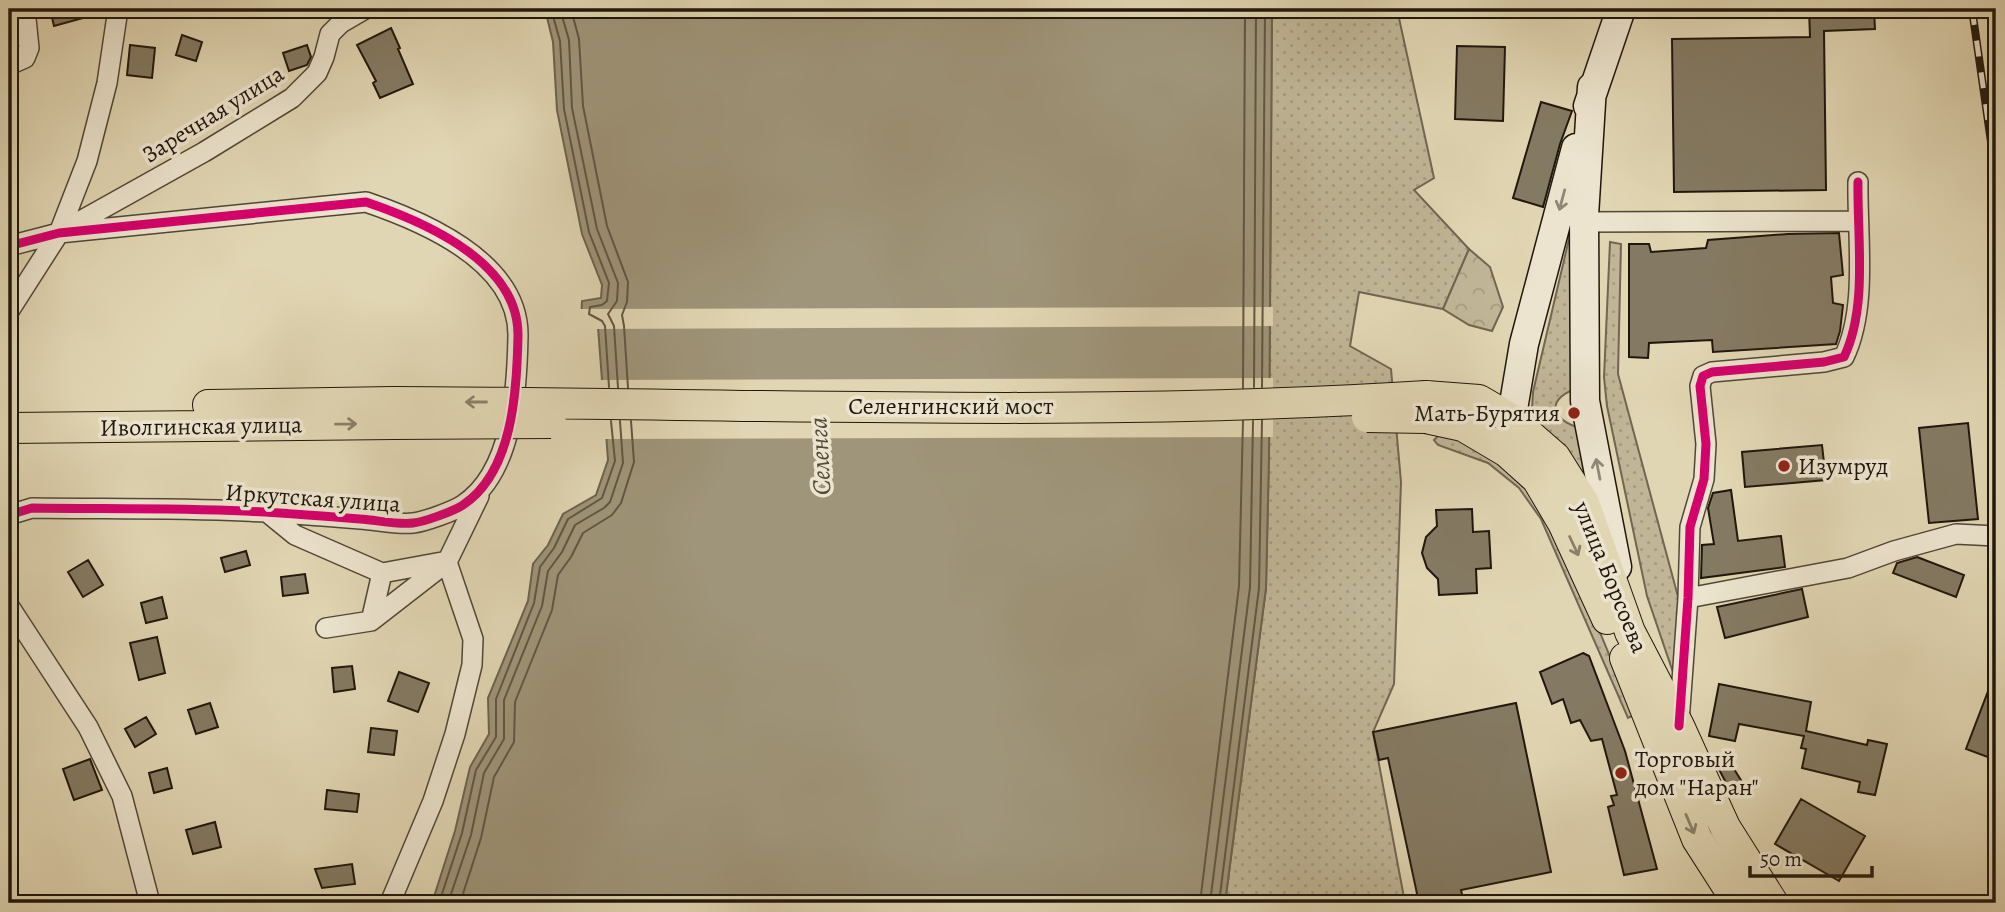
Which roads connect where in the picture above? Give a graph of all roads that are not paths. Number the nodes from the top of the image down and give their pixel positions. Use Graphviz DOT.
graph roads {
  1 [pos="25,9"];
  2 [pos="118,9"];
  3 [pos="365,9"];
  4 [pos="1621,9"];
  5 [pos="9,65"];
  6 [pos="1592,87"];
  7 [pos="1858,182"];
  8 [pos="1857,221"];
  9 [pos="1584,222"];
  10 [pos="59,233"];
  11 [pos="9,246"];
  12 [pos="9,280"];
  13 [pos="9,300"];
  14 [pos="9,311"];
  15 [pos="1512,404"];
  16 [pos="1426,407"];
  17 [pos="9,409"];
  18 [pos="393,413"];
  19 [pos="9,428"];
  20 [pos="1507,452"];
  21 [pos="482,489"];
  22 [pos="268,513"];
  23 [pos="9,514"];
  24 [pos="1996,537"];
  25 [pos="447,562"];
  26 [pos="382,573"];
  27 [pos="1688,597"];
  28 [pos="9,606"];
  29 [pos="372,621"];
  30 [pos="326,628"];
  31 [pos="1630,632"];
  32 [pos="1679,726"];
  33 [pos="150,903"];
  34 [pos="390,903"];
  35 [pos="1738,903"];
  36 [pos="1773,903"];
  1 -- 5 [label="street"];
  2 -- 10 [label="street"];
  3 -- 10 [label="street, Заречная улица"];
  4 -- 6 [label="street"];
  6 -- 9 [label="street"];
  6 -- 15 [label="street, one-way"];
  7 -- 8 [label="street"];
  8 -- 9 [label="street"];
  8 -- 27 [label="street"];
  31 -- 9 [label="street, one-way"];
  10 -- 11 [label="street"];
  10 -- 14 [label="street"];
  10 -- 21 [label="street, Иркутская улица"];
  12 -- 13 [label="street"];
  15 -- 16 [label="main road, улица Борсоева"];
  15 -- 20 [label="street"];
  15 -- 31 [label="main road, улица Борсоева"];
  16 -- 18 [label="main road, Селенгинский мост, bridge"];
  16 -- 20 [label="main road, улица Борсоева"];
  17 -- 18 [label="main road, Иволгинская улица"];
  19 -- 18 [label="main road, Иволгинская улица, one-way"];
  20 -- 35 [label="main road, улица Борсоева, one-way"];
  21 -- 22 [label="street, Иркутская улица"];
  21 -- 25 [label="street"];
  22 -- 23 [label="street, Иркутская улица"];
  22 -- 26 [label="street"];
  24 -- 27 [label="street"];
  25 -- 26 [label="street"];
  25 -- 29 [label="street"];
  25 -- 34 [label="street"];
  26 -- 29 [label="street"];
  27 -- 32 [label="street"];
  28 -- 33 [label="street"];
  29 -- 30 [label="street"];
  31 -- 32 [label="main road, улица Борсоева"];
  32 -- 36 [label="main road, улица Борсоева"];
}
